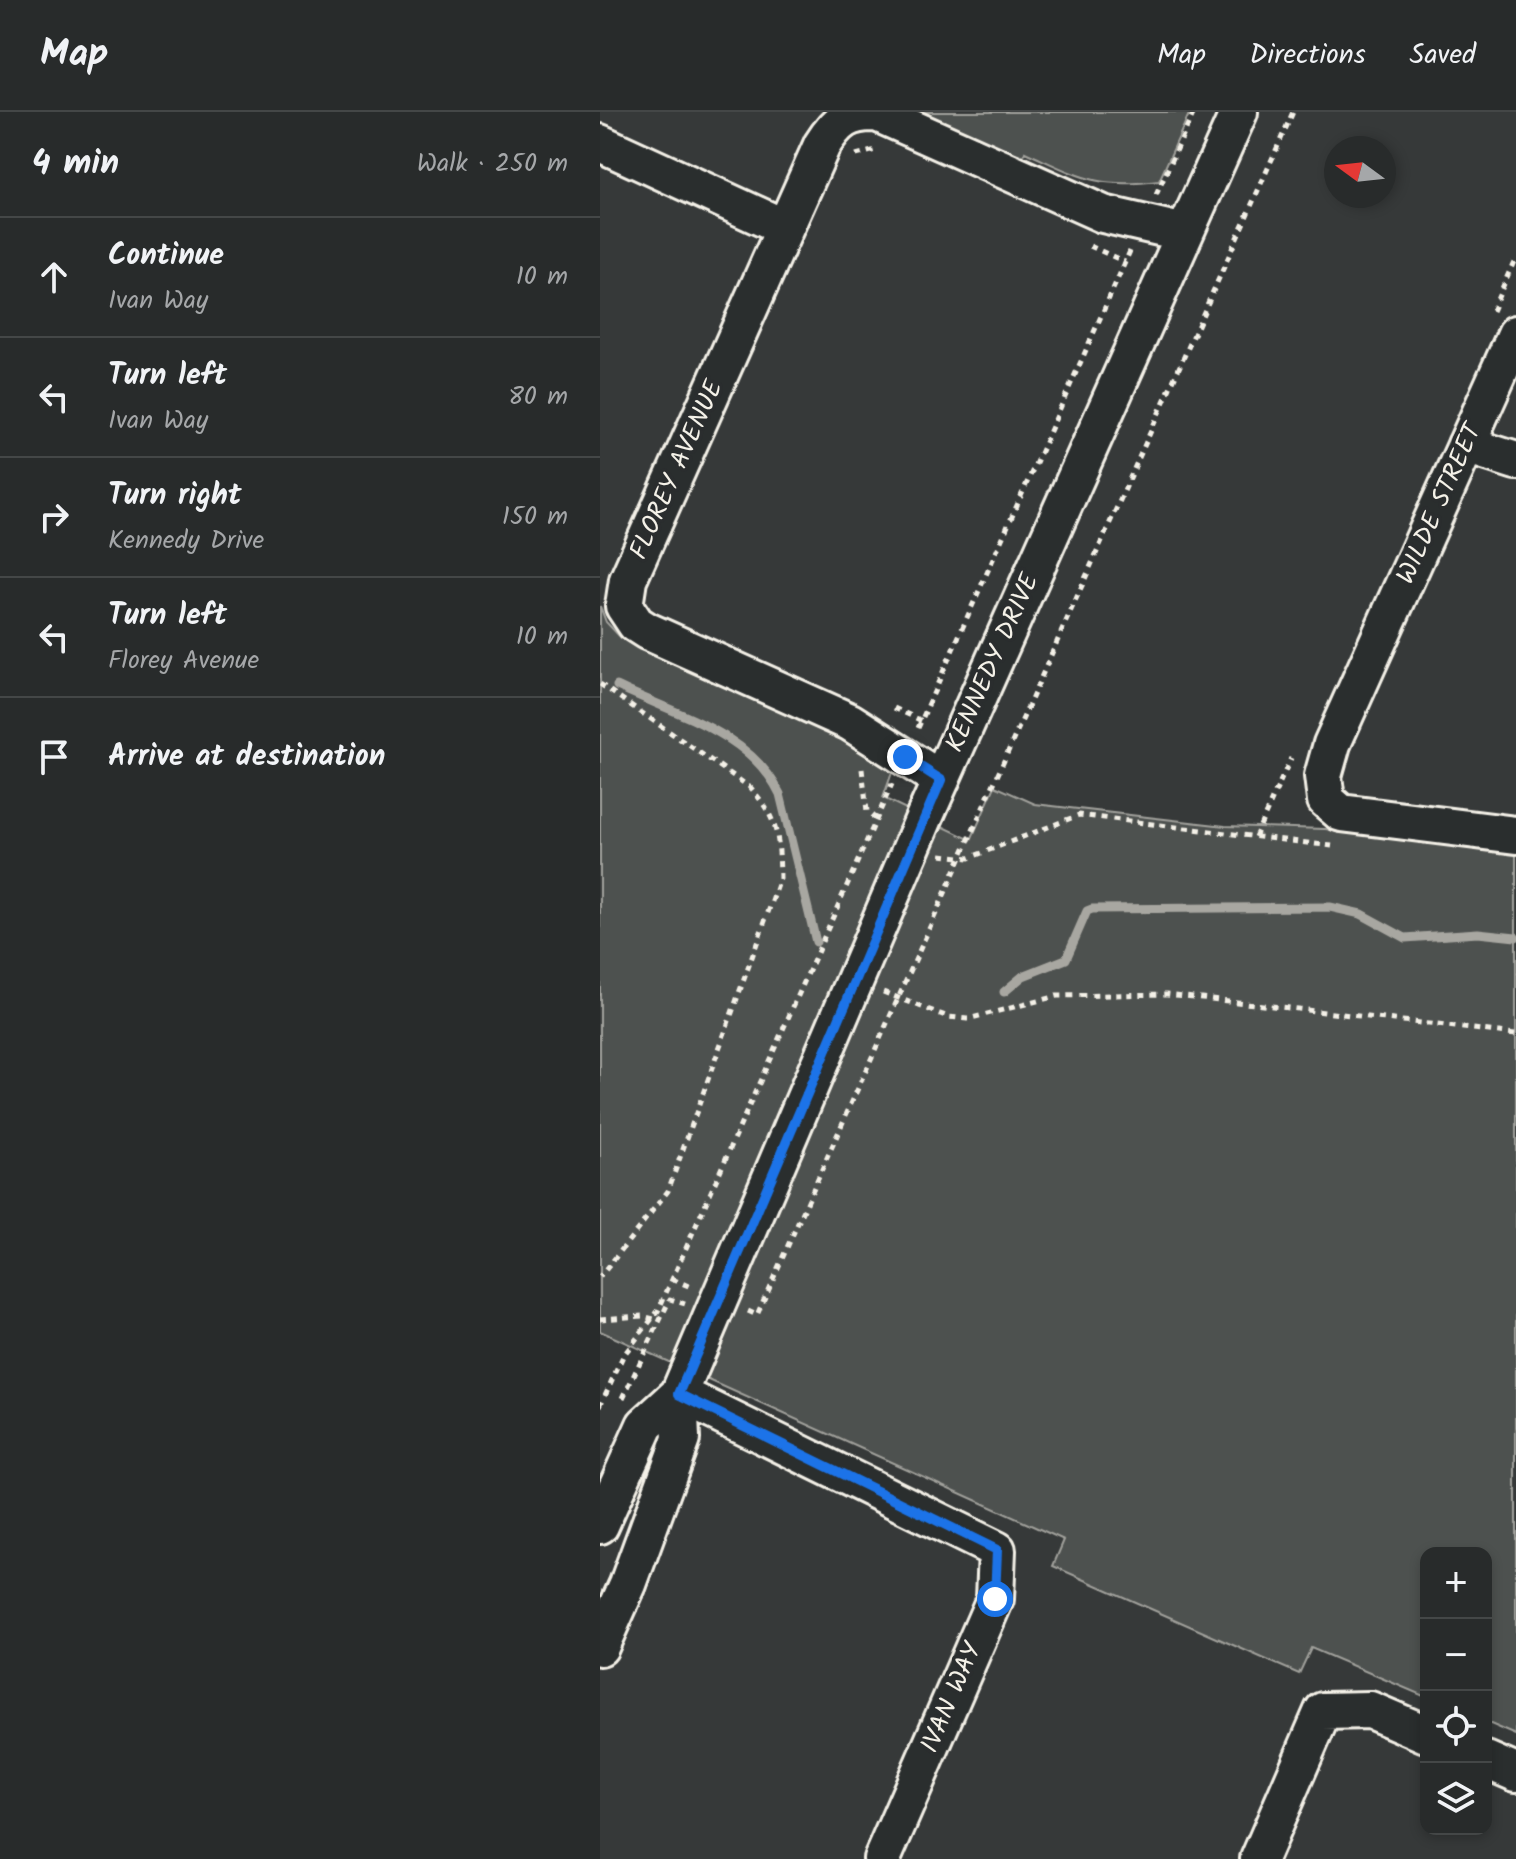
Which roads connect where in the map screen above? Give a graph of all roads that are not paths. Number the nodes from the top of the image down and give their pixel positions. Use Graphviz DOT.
graph roads {
  1 [pos="1239,112"];
  2 [pos="600,143"];
  3 [pos="785,228"];
  4 [pos="1178,248"];
  5 [pos="1516,334"];
  6 [pos="1471,434"];
  7 [pos="1516,448"];
  8 [pos="1516,461"];
  9 [pos="947,766"];
  10 [pos="1516,835"];
  11 [pos="679,1394"];
  12 [pos="600,1525"];
  13 [pos="600,1647"];
  14 [pos="1420,1731"];
  15 [pos="1492,1763"];
  16 [pos="1516,1773"];
  17 [pos="882,1859"];
  18 [pos="1259,1859"];
  1 -- 4 [label="street, KENNEDY DRIVE"];
  2 -- 3 [label="street"];
  3 -- 4 [label="street, FLOREY AVENUE"];
  3 -- 9 [label="street, FLOREY AVENUE"];
  4 -- 9 [label="street, KENNEDY DRIVE"];
  5 -- 6 [label="street, WILDE STREET"];
  6 -- 7 [label="street"];
  6 -- 8 [label="street"];
  6 -- 10 [label="street, WILDE STREET"];
  9 -- 11 [label="street, KENNEDY DRIVE"];
  11 -- 12 [label="street, KENNEDY DRIVE"];
  11 -- 13 [label="street, KENNEDY DRIVE"];
  11 -- 17 [label="street, IVAN WAY"];
  14 -- 18 [label="street"];
  15 -- 16 [label="street"];
}
